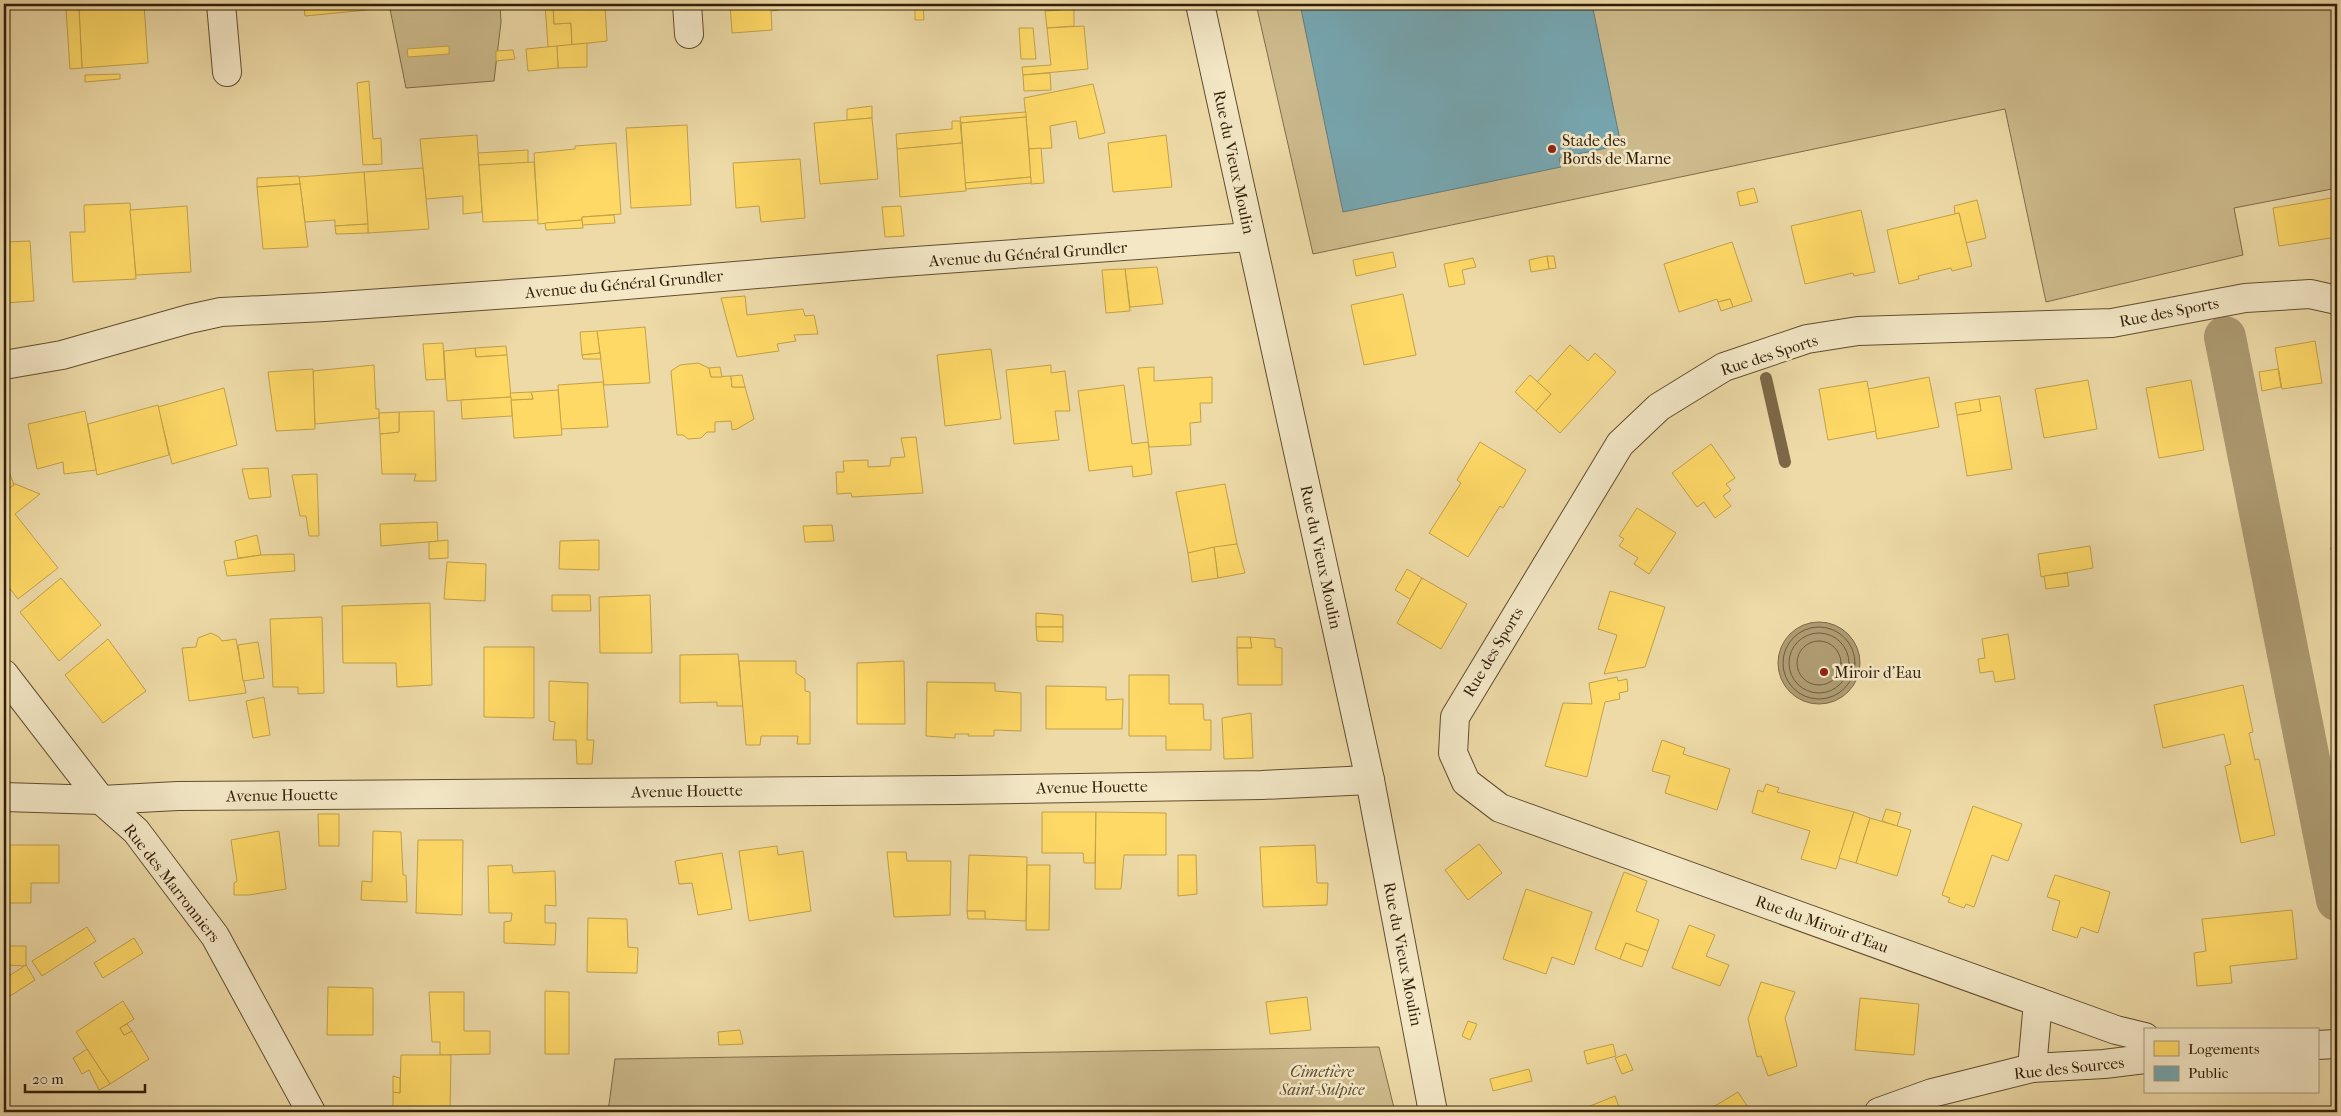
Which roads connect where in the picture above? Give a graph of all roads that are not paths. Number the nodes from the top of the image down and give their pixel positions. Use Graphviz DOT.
graph roads {
  1 [pos="221,4"];
  2 [pos="687,4"];
  3 [pos="1200,4"];
  4 [pos="689,34"];
  5 [pos="227,72"];
  6 [pos="1250,237"];
  7 [pos="2337,300"];
  8 [pos="4,365"];
  9 [pos="4,674"];
  10 [pos="1370,780"];
  11 [pos="4,797"];
  12 [pos="101,800"];
  13 [pos="1500,808"];
  14 [pos="2038,1002"];
  15 [pos="2144,1037"];
  16 [pos="2337,1044"];
  17 [pos="2318,1045"];
  18 [pos="2144,1059"];
  19 [pos="2032,1068"];
  20 [pos="311,1112"];
  21 [pos="1433,1112"];
  22 [pos="1879,1112"];
  1 -- 5 [label="street"];
  2 -- 4 [label="street"];
  3 -- 6 [label="street, Rue du Vieux Moulin"];
  6 -- 8 [label="street, Avenue du Général Grundler"];
  6 -- 10 [label="street, Rue du Vieux Moulin"];
  7 -- 13 [label="street, Rue des Sports"];
  9 -- 12 [label="street, Rue des Marronniers"];
  10 -- 12 [label="street, Avenue Houette"];
  10 -- 21 [label="street, Rue du Vieux Moulin"];
  11 -- 12 [label="street, Avenue Houette"];
  12 -- 20 [label="street, Rue des Marronniers"];
  13 -- 14 [label="street, Rue du Miroir d'Eau"];
  14 -- 15 [label="street, Rue du Miroir d'Eau"];
  14 -- 19 [label="street"];
  16 -- 17 [label="street"];
  18 -- 19 [label="street, Rue des Sources"];
  19 -- 22 [label="street, Rue des Sources"];
}
